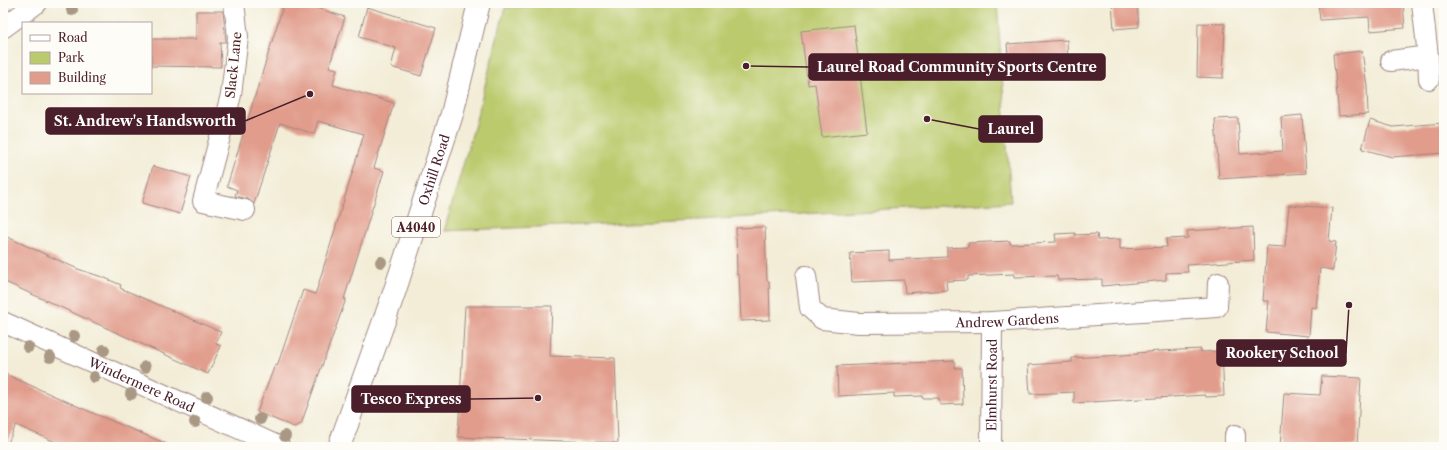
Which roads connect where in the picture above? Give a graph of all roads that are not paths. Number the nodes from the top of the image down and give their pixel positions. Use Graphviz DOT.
graph roads {
  1 [pos="37,3"];
  2 [pos="234,3"];
  3 [pos="479,3"];
  4 [pos="1422,3"];
  5 [pos="3,28"];
  6 [pos="1428,56"];
  7 [pos="1390,61"];
  8 [pos="1428,79"];
  9 [pos="245,210"];
  10 [pos="806,276"];
  11 [pos="1218,283"];
  12 [pos="3,322"];
  13 [pos="992,322"];
  14 [pos="280,447"];
  15 [pos="339,447"];
  16 [pos="991,447"];
  1 -- 5 [label="street"];
  2 -- 9 [label="street, Slack Lane"];
  3 -- 15 [label="main road, Oxhill Road / A4040"];
  4 -- 6 [label="street"];
  6 -- 7 [label="street"];
  6 -- 8 [label="street"];
  10 -- 13 [label="street, Andrew Gardens"];
  11 -- 13 [label="street, Andrew Gardens"];
  12 -- 14 [label="street, Windermere Road"];
  13 -- 16 [label="street, Elmhurst Road"];
}
